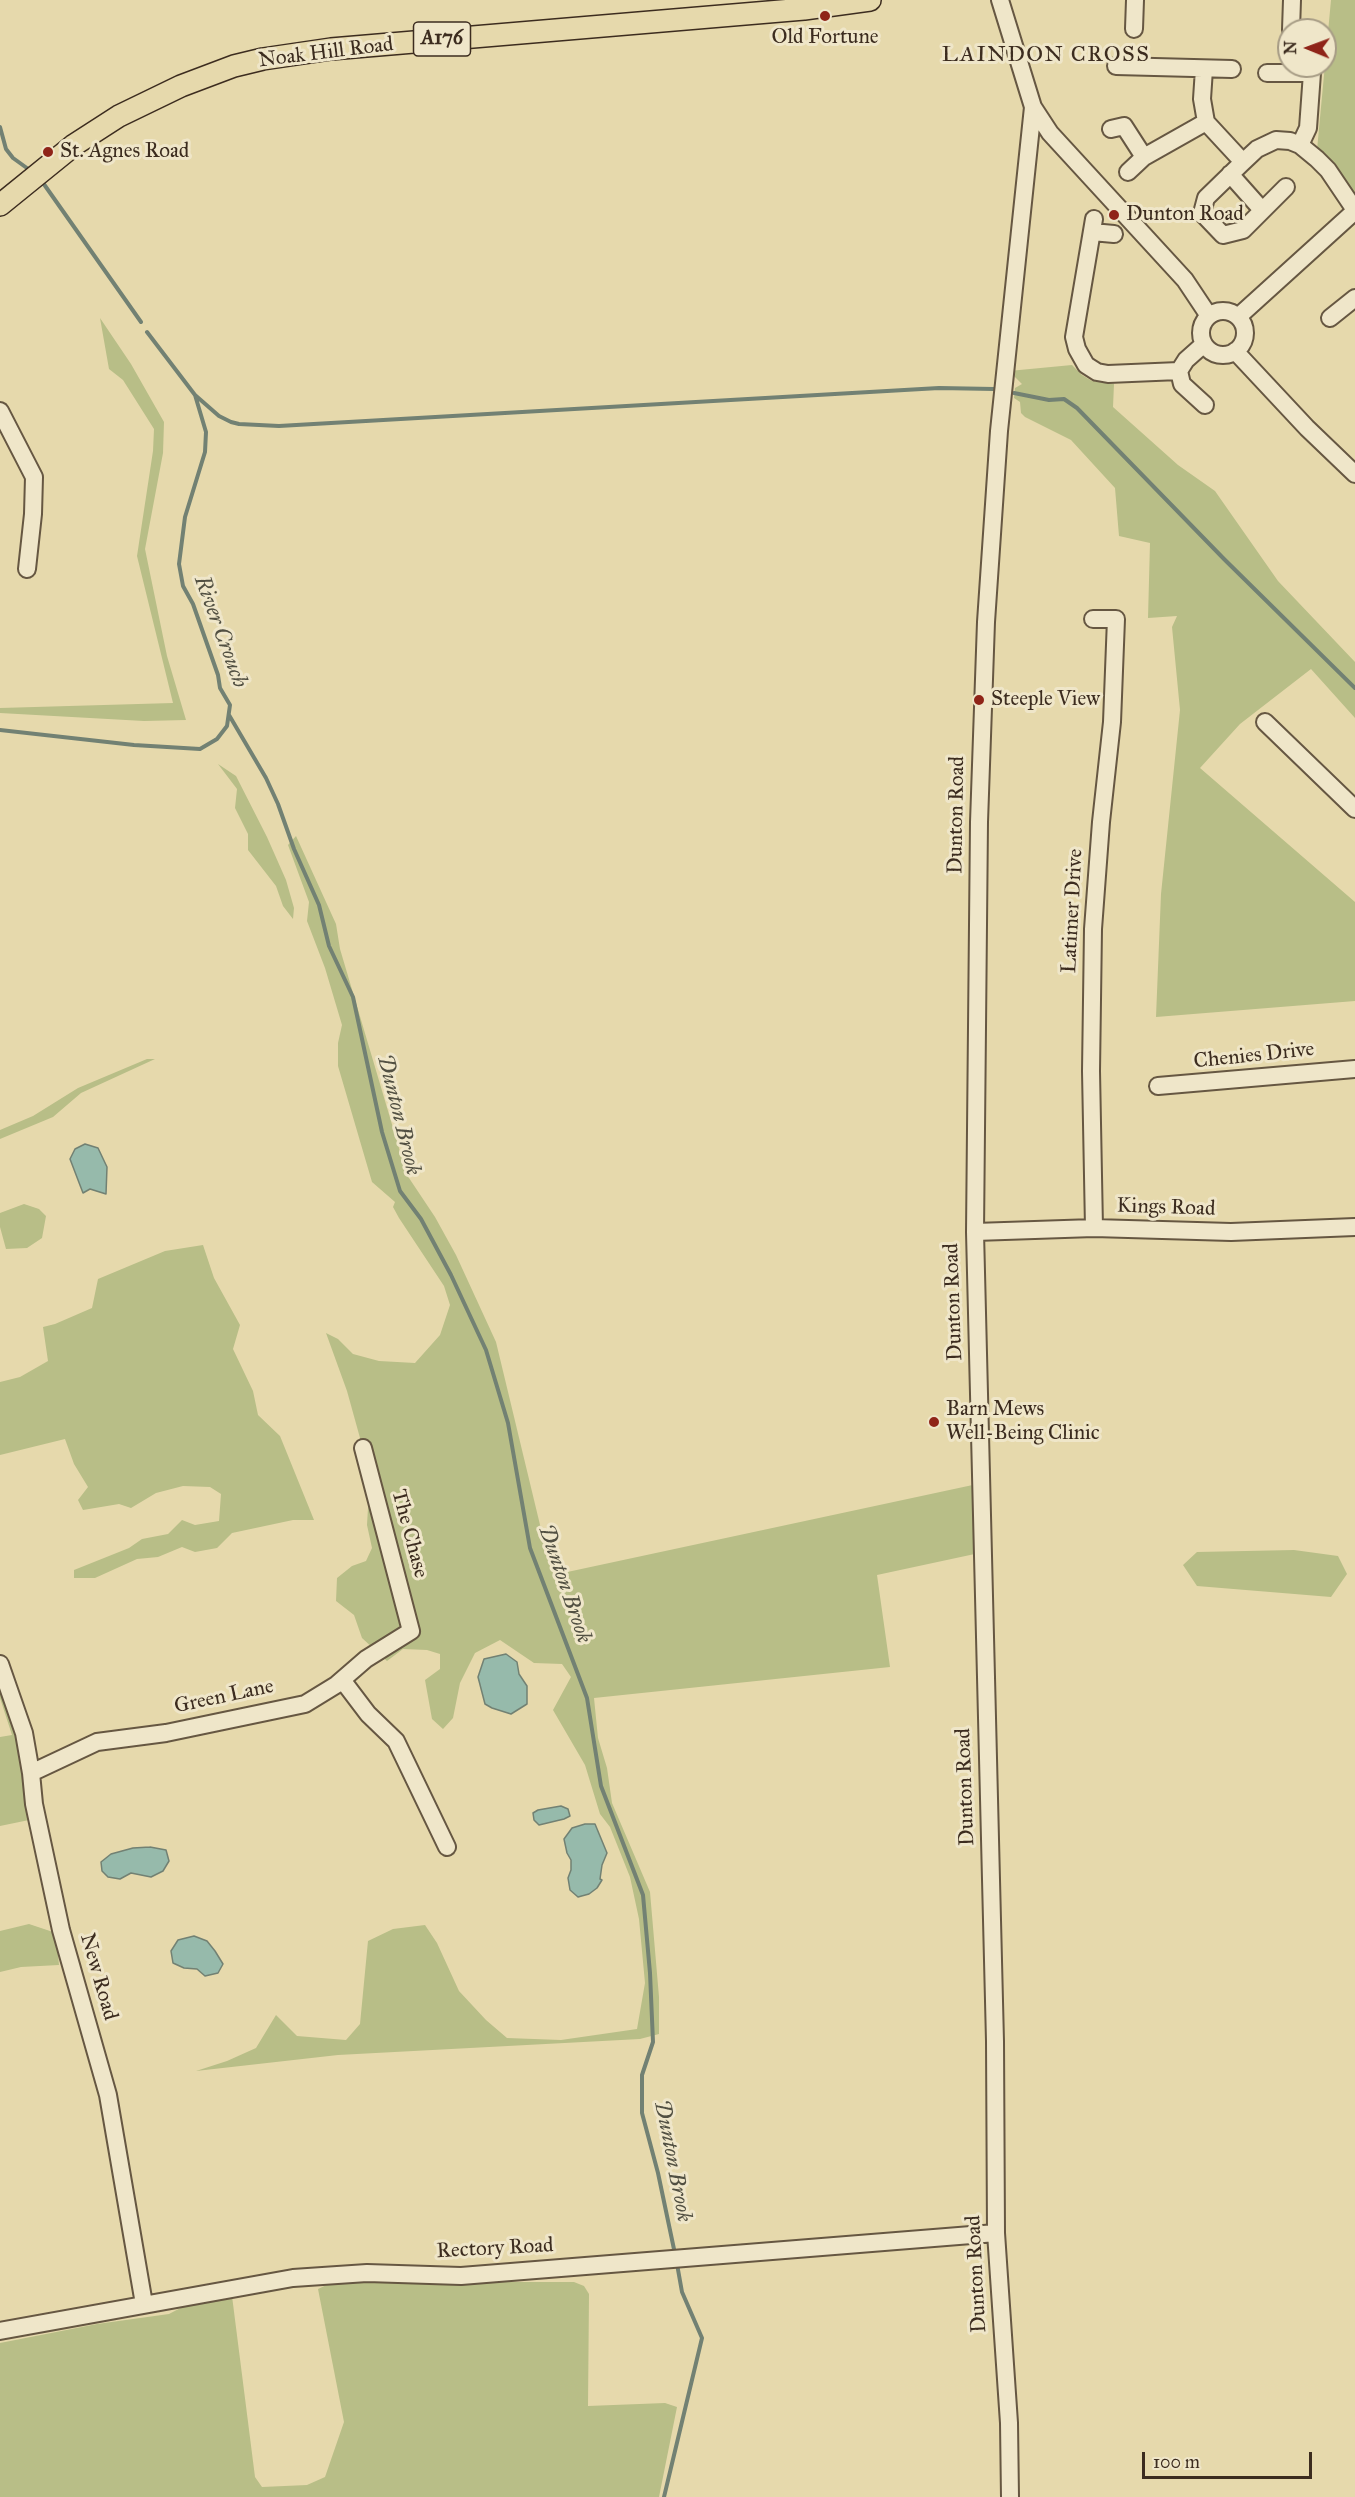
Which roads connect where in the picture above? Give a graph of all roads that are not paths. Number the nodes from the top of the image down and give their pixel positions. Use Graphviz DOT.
graph roads {
  1 [pos="870,0"];
  2 [pos="1000,0"];
  3 [pos="1135,0"];
  4 [pos="1292,0"];
  5 [pos="1291,18"];
  6 [pos="1134,29"];
  7 [pos="1116,66"];
  8 [pos="1204,69"];
  9 [pos="1232,69"];
  10 [pos="1267,73"];
  11 [pos="1034,107"];
  12 [pos="1206,122"];
  13 [pos="1111,129"];
  14 [pos="1060,145"];
  15 [pos="1300,145"];
  16 [pos="1144,157"];
  17 [pos="1029,158"];
  18 [pos="1243,162"];
  19 [pos="1128,172"];
  20 [pos="1230,174"];
  21 [pos="1286,187"];
  22 [pos="0,205"];
  23 [pos="1262,210"];
  24 [pos="1355,211"];
  25 [pos="1114,234"];
  26 [pos="1355,298"];
  27 [pos="1209,316"];
  28 [pos="1239,316"];
  29 [pos="1330,318"];
  30 [pos="1204,344"];
  31 [pos="1235,351"];
  32 [pos="1179,370"];
  33 [pos="1206,405"];
  34 [pos="0,411"];
  35 [pos="1355,474"];
  36 [pos="27,569"];
  37 [pos="1093,619"];
  38 [pos="1265,722"];
  39 [pos="1355,809"];
  40 [pos="1355,1069"];
  41 [pos="1158,1086"];
  42 [pos="1355,1227"];
  43 [pos="1094,1228"];
  44 [pos="975,1232"];
  45 [pos="363,1448"];
  46 [pos="411,1631"];
  47 [pos="0,1664"];
  48 [pos="343,1681"];
  49 [pos="32,1773"];
  50 [pos="447,1847"];
  51 [pos="996,2233"];
  52 [pos="144,2304"];
  53 [pos="0,2331"];
  54 [pos="1010,2497"];
  1 -- 22 [label="main road, Noak Hill Road / A176"];
  2 -- 11 [label="street"];
  3 -- 6 [label="street"];
  4 -- 5 [label="street"];
  7 -- 8 [label="street"];
  8 -- 9 [label="street"];
  8 -- 12 [label="street"];
  10 -- 15 [label="street"];
  11 -- 14 [label="street"];
  11 -- 17 [label="street, Dunton Road"];
  12 -- 16 [label="street"];
  12 -- 18 [label="street"];
  13 -- 16 [label="street"];
  14 -- 17 [label="street"];
  14 -- 27 [label="street"];
  15 -- 18 [label="street"];
  15 -- 24 [label="street"];
  16 -- 19 [label="street"];
  17 -- 44 [label="street, Dunton Road"];
  18 -- 20 [label="street"];
  20 -- 23 [label="street"];
  20 -- 23 [label="street"];
  21 -- 23 [label="street"];
  24 -- 28 [label="street"];
  25 -- 32 [label="street"];
  26 -- 29 [label="street"];
  27 -- 28 [label="street"];
  27 -- 30 [label="street"];
  28 -- 31 [label="street"];
  30 -- 31 [label="street"];
  30 -- 32 [label="street"];
  31 -- 35 [label="street"];
  32 -- 33 [label="street"];
  34 -- 36 [label="street"];
  37 -- 43 [label="street, Latimer Drive"];
  38 -- 39 [label="street"];
  40 -- 41 [label="street, Chenies Drive"];
  42 -- 43 [label="street, Kings Road"];
  43 -- 44 [label="street, Kings Road"];
  44 -- 51 [label="street, Dunton Road"];
  45 -- 46 [label="street, The Chase"];
  46 -- 48 [label="street, Green Lane"];
  47 -- 49 [label="street, New Road"];
  48 -- 49 [label="street, Green Lane"];
  48 -- 50 [label="street"];
  49 -- 52 [label="street, New Road"];
  51 -- 52 [label="street, Rectory Road"];
  51 -- 54 [label="street, Dunton Road"];
  52 -- 53 [label="street, Rectory Road"];
}
